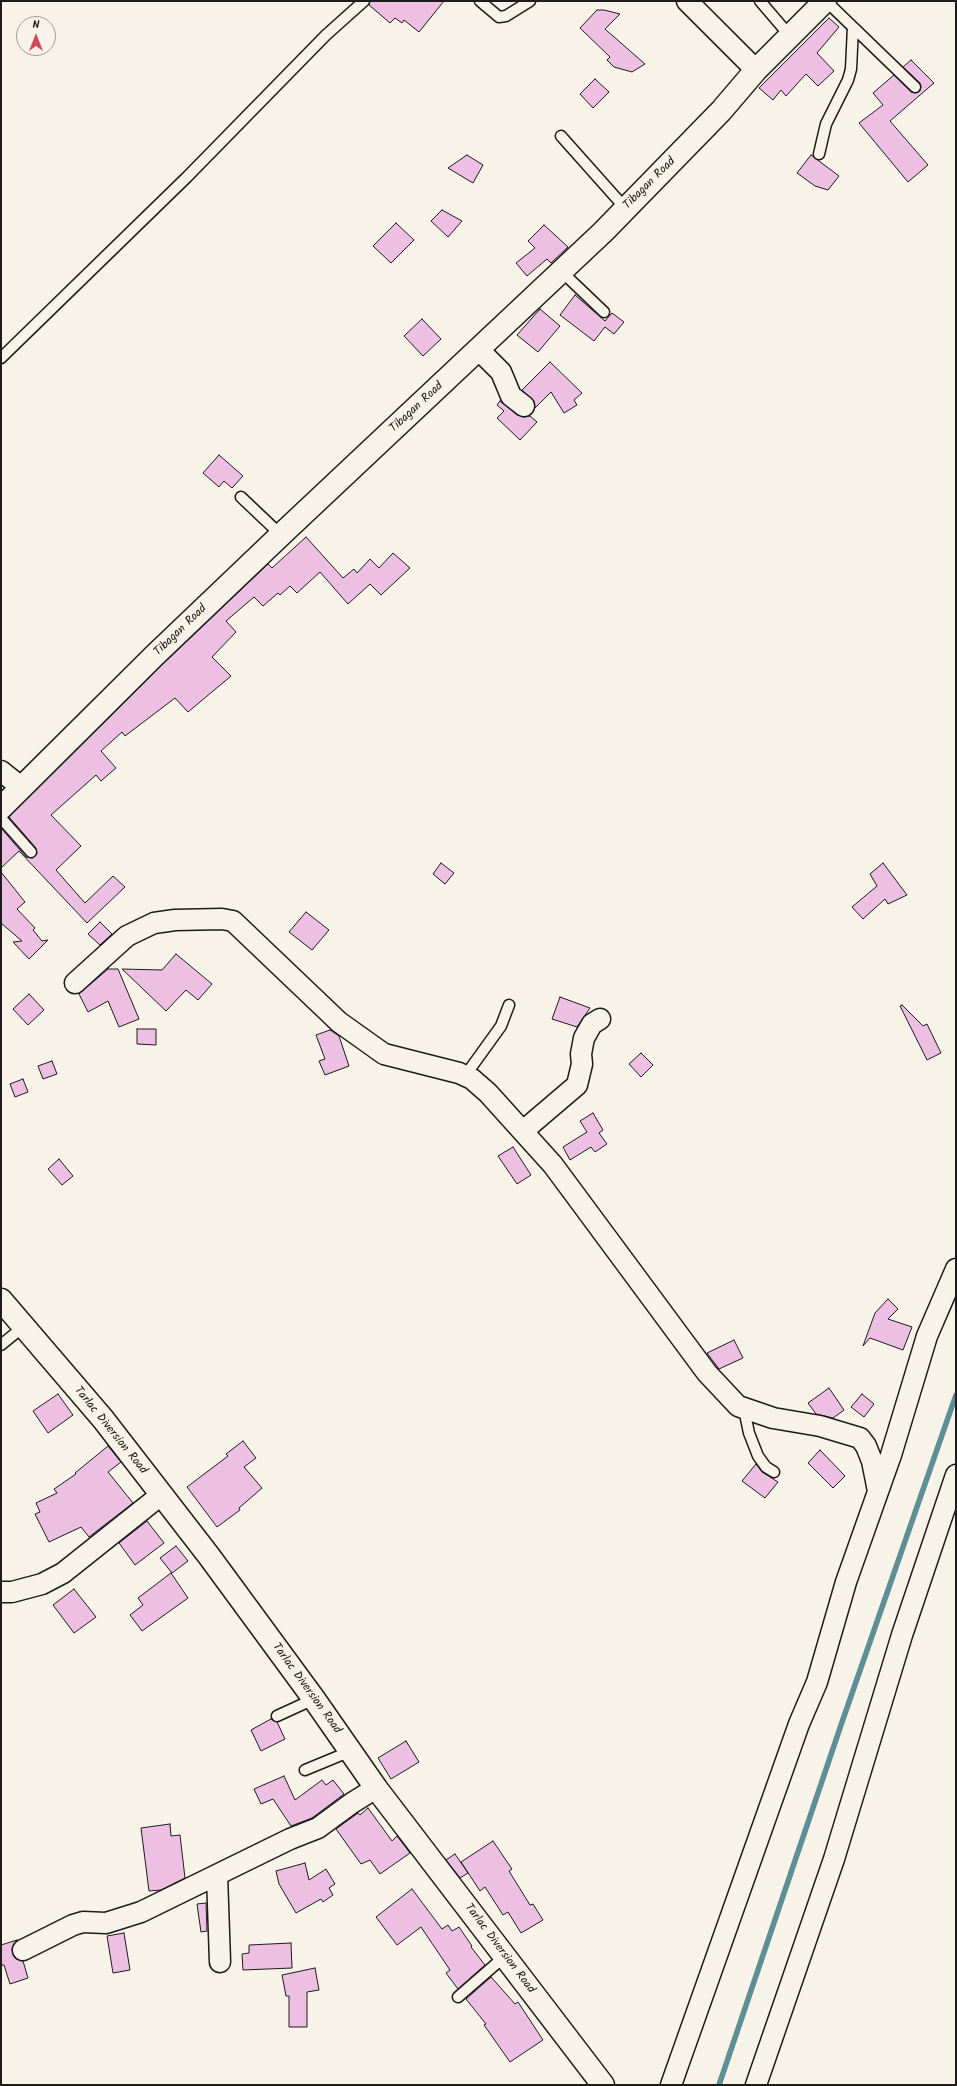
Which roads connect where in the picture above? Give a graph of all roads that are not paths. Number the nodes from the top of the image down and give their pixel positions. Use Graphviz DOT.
graph roads {
  1 [pos="364,1"];
  2 [pos="480,1"];
  3 [pos="530,1"];
  4 [pos="687,1"];
  5 [pos="760,1"];
  6 [pos="825,1"];
  7 [pos="853,27"];
  8 [pos="790,36"];
  9 [pos="756,70"];
  10 [pos="915,87"];
  11 [pos="561,136"];
  12 [pos="819,154"];
  13 [pos="626,209"];
  14 [pos="560,270"];
  15 [pos="604,312"];
  16 [pos="479,350"];
  17 [pos="1,358"];
  18 [pos="524,406"];
  19 [pos="241,497"];
  20 [pos="281,535"];
  21 [pos="1,771"];
  22 [pos="21,787"];
  23 [pos="1,808"];
  24 [pos="1,818"];
  25 [pos="31,852"];
  26 [pos="75,983"];
  27 [pos="509,1005"];
  28 [pos="600,1019"];
  29 [pos="465,1076"];
  30 [pos="523,1131"];
  31 [pos="956,1269"];
  32 [pos="1,1300"];
  33 [pos="23,1327"];
  34 [pos="1,1344"];
  35 [pos="744,1409"];
  36 [pos="774,1472"];
  37 [pos="956,1475"];
  38 [pos="878,1491"];
  39 [pos="161,1495"];
  40 [pos="1,1592"];
  41 [pos="314,1699"];
  42 [pos="277,1716"];
  43 [pos="351,1751"];
  44 [pos="305,1770"];
  45 [pos="376,1788"];
  46 [pos="217,1875"];
  47 [pos="23,1950"];
  48 [pos="504,1957"];
  49 [pos="220,1962"];
  50 [pos="458,1997"];
  51 [pos="603,2085"];
  52 [pos="671,2085"];
  53 [pos="756,2085"];
  1 -- 17 [label="lane"];
  2 -- 3 [label="lane"];
  4 -- 9 [label="street"];
  5 -- 8 [label="lane"];
  6 -- 7 [label="lane"];
  6 -- 8 [label="main road, Tibagan Road"];
  7 -- 10 [label="lane"];
  7 -- 12 [label="lane"];
  8 -- 9 [label="main road, Tibagan Road"];
  9 -- 13 [label="main road, Tibagan Road"];
  11 -- 13 [label="lane"];
  13 -- 14 [label="main road, Tibagan Road"];
  14 -- 15 [label="lane"];
  14 -- 16 [label="main road, Tibagan Road"];
  16 -- 18 [label="street"];
  16 -- 20 [label="main road, Tibagan Road"];
  19 -- 20 [label="lane"];
  20 -- 22 [label="main road, Tibagan Road"];
  21 -- 22 [label="street"];
  22 -- 23 [label="main road, Tibagan Road"];
  24 -- 25 [label="lane"];
  26 -- 29 [label="street"];
  27 -- 29 [label="lane"];
  28 -- 30 [label="street"];
  29 -- 30 [label="street"];
  30 -- 35 [label="street"];
  31 -- 38 [label="street"];
  32 -- 33 [label="main road, Tarlac Diversion Road"];
  33 -- 34 [label="lane"];
  33 -- 39 [label="main road, Tarlac Diversion Road"];
  35 -- 36 [label="lane"];
  35 -- 38 [label="street"];
  37 -- 53 [label="street"];
  38 -- 52 [label="street"];
  39 -- 40 [label="street"];
  39 -- 41 [label="main road, Tarlac Diversion Road"];
  41 -- 42 [label="lane"];
  41 -- 43 [label="main road, Tarlac Diversion Road"];
  43 -- 44 [label="lane"];
  43 -- 45 [label="main road, Tarlac Diversion Road"];
  45 -- 46 [label="street"];
  45 -- 48 [label="main road, Tarlac Diversion Road"];
  46 -- 47 [label="street"];
  46 -- 49 [label="street"];
  48 -- 50 [label="lane"];
  48 -- 51 [label="main road, Tarlac Diversion Road"];
}
